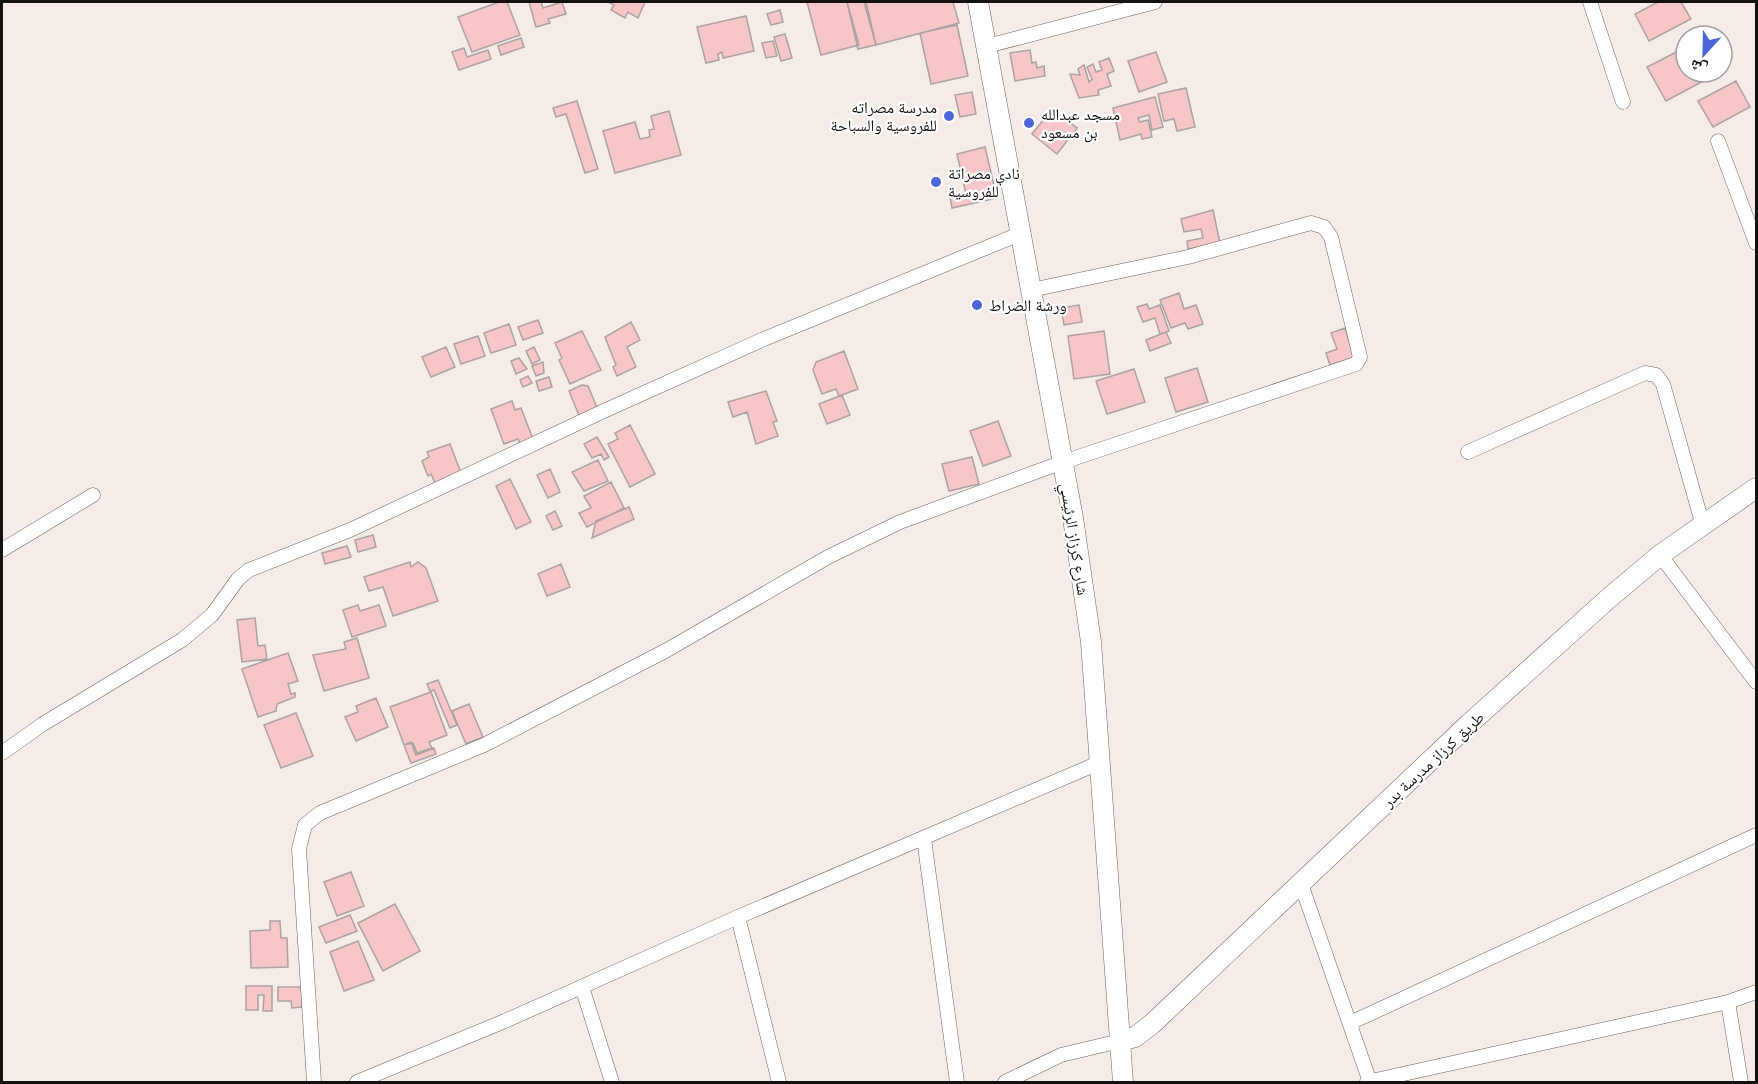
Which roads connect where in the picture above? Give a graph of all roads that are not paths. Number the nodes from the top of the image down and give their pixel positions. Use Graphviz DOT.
graph roads {
  1 [pos="978,2"];
  2 [pos="1155,2"];
  3 [pos="1590,2"];
  4 [pos="987,46"];
  5 [pos="1623,102"];
  6 [pos="1718,141"];
  7 [pos="1022,233"];
  8 [pos="1756,243"];
  9 [pos="1031,290"];
  10 [pos="1468,452"];
  11 [pos="1063,462"];
  12 [pos="1754,493"];
  13 [pos="93,495"];
  14 [pos="1703,526"];
  15 [pos="2,550"];
  16 [pos="1660,555"];
  17 [pos="1756,682"];
  18 [pos="2,753"];
  19 [pos="1101,762"];
  20 [pos="1756,835"];
  21 [pos="924,838"];
  22 [pos="1301,884"];
  23 [pos="738,917"];
  24 [pos="582,987"];
  25 [pos="1756,992"];
  26 [pos="1728,1002"];
  27 [pos="1350,1023"];
  28 [pos="1120,1041"];
  29 [pos="1368,1082"];
  30 [pos="314,1083"];
  31 [pos="357,1083"];
  32 [pos="612,1083"];
  33 [pos="779,1083"];
  34 [pos="957,1083"];
  35 [pos="1005,1083"];
  36 [pos="1123,1083"];
  37 [pos="1741,1083"];
  1 -- 4 [label="street, شارع كرزاز الرئيسي"];
  2 -- 4 [label="street"];
  3 -- 5 [label="street"];
  4 -- 7 [label="street, شارع كرزاز الرئيسي"];
  6 -- 8 [label="street"];
  7 -- 9 [label="street, شارع كرزاز الرئيسي"];
  7 -- 18 [label="street"];
  9 -- 11 [label="street, شارع كرزاز الرئيسي"];
  9 -- 11 [label="street"];
  10 -- 14 [label="street"];
  11 -- 19 [label="street, شارع كرزاز الرئيسي"];
  11 -- 30 [label="street"];
  12 -- 14 [label="street, طريق كرزاز مدرسة بدر"];
  13 -- 15 [label="street"];
  14 -- 16 [label="street, طريق كرزاز مدرسة بدر"];
  16 -- 17 [label="street"];
  16 -- 22 [label="street, طريق كرزاز مدرسة بدر"];
  19 -- 21 [label="street"];
  19 -- 28 [label="street, شارع كرزاز الرئيسي"];
  20 -- 27 [label="street"];
  21 -- 23 [label="street"];
  21 -- 34 [label="street"];
  22 -- 27 [label="street"];
  22 -- 28 [label="street, طريق كرزاز مدرسة بدر"];
  23 -- 24 [label="street"];
  23 -- 33 [label="street"];
  24 -- 31 [label="street"];
  24 -- 32 [label="street"];
  25 -- 26 [label="street"];
  26 -- 29 [label="street"];
  26 -- 37 [label="street"];
  27 -- 29 [label="street"];
  28 -- 35 [label="street"];
  28 -- 36 [label="street, شارع كرزاز الرئيسي"];
}
